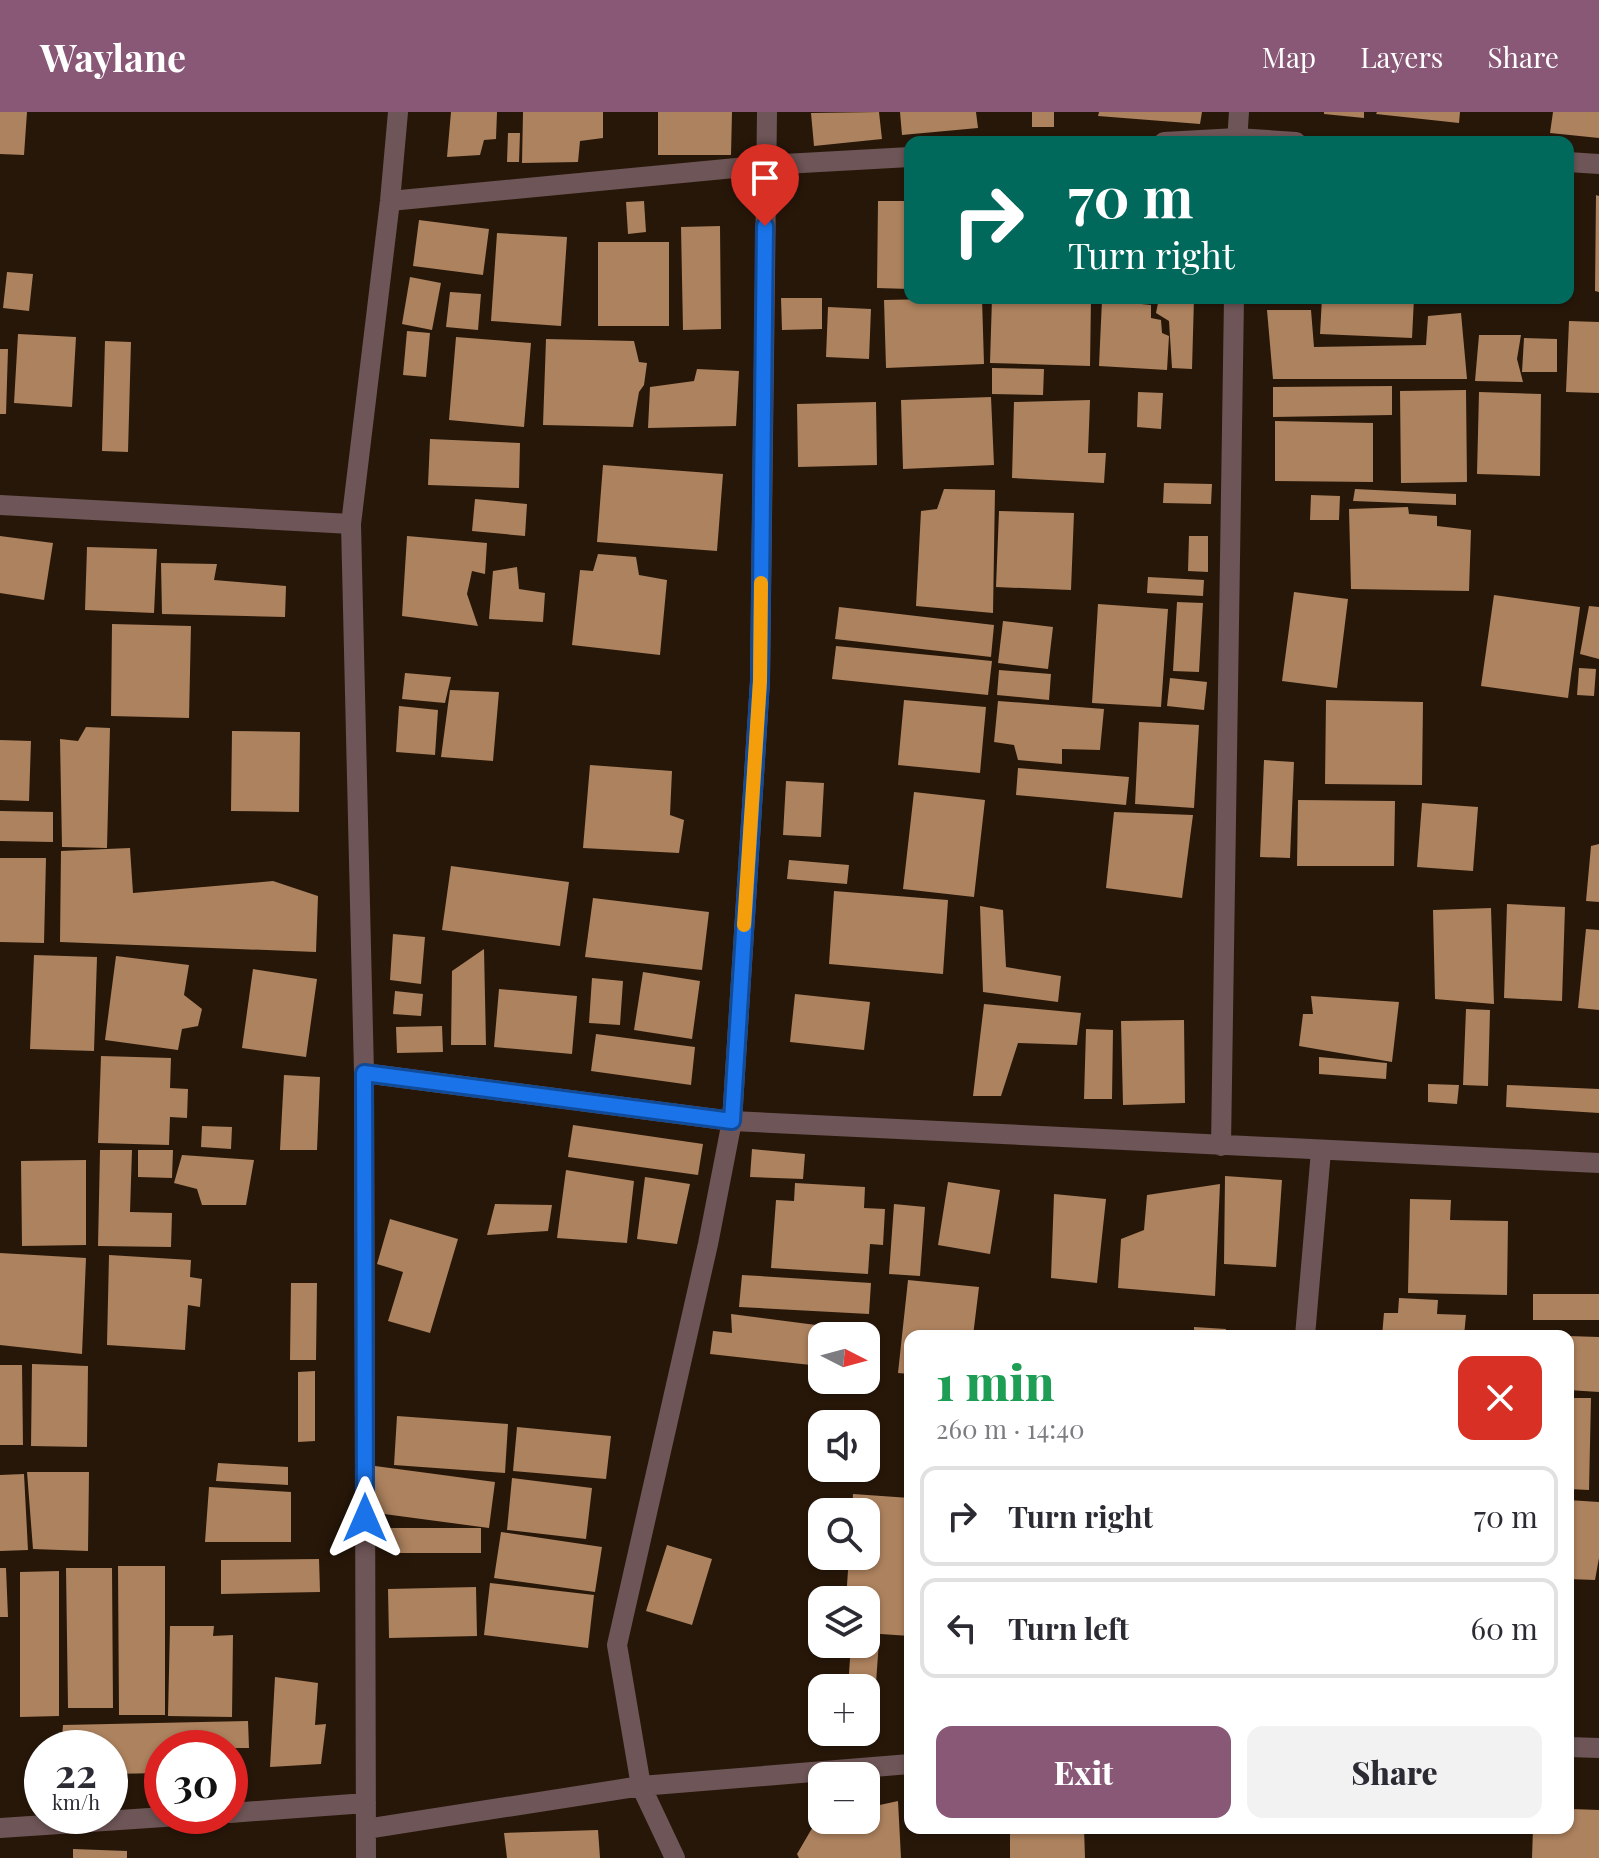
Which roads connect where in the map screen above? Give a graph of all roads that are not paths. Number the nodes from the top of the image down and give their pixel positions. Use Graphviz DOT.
graph roads {
  1 [pos="398,112"];
  2 [pos="767,112"];
  3 [pos="1239,112"];
  4 [pos="1237,136"];
  5 [pos="904,157"];
  6 [pos="1574,162"];
  7 [pos="1599,164"];
  8 [pos="766,165"];
  9 [pos="390,201"];
  10 [pos="1234,304"];
  11 [pos="0,505"];
  12 [pos="351,524"];
  13 [pos="364,1073"];
  14 [pos="732,1121"];
  15 [pos="1221,1146"];
  16 [pos="1321,1151"];
  17 [pos="1599,1163"];
  18 [pos="1306,1330"];
  19 [pos="1574,1747"];
  20 [pos="1599,1748"];
  21 [pos="904,1764"];
  22 [pos="641,1786"];
  23 [pos="366,1803"];
  24 [pos="248,1812"];
  25 [pos="144,1818"];
  26 [pos="0,1828"];
  27 [pos="366,1829"];
  28 [pos="366,1858"];
  29 [pos="675,1858"];
  1 -- 9 [label="street"];
  2 -- 8 [label="street"];
  3 -- 4 [label="street"];
  5 -- 8 [label="street"];
  6 -- 7 [label="street"];
  8 -- 9 [label="street"];
  8 -- 14 [label="street"];
  9 -- 12 [label="street"];
  10 -- 15 [label="street"];
  11 -- 12 [label="street"];
  12 -- 13 [label="street"];
  13 -- 14 [label="street"];
  13 -- 23 [label="street"];
  14 -- 15 [label="street"];
  14 -- 22 [label="street"];
  15 -- 16 [label="street"];
  16 -- 17 [label="street"];
  16 -- 18 [label="street"];
  19 -- 20 [label="street"];
  21 -- 22 [label="street"];
  22 -- 27 [label="street"];
  22 -- 29 [label="street"];
  23 -- 24 [label="street"];
  23 -- 27 [label="street"];
  25 -- 26 [label="street"];
  27 -- 28 [label="street"];
}
